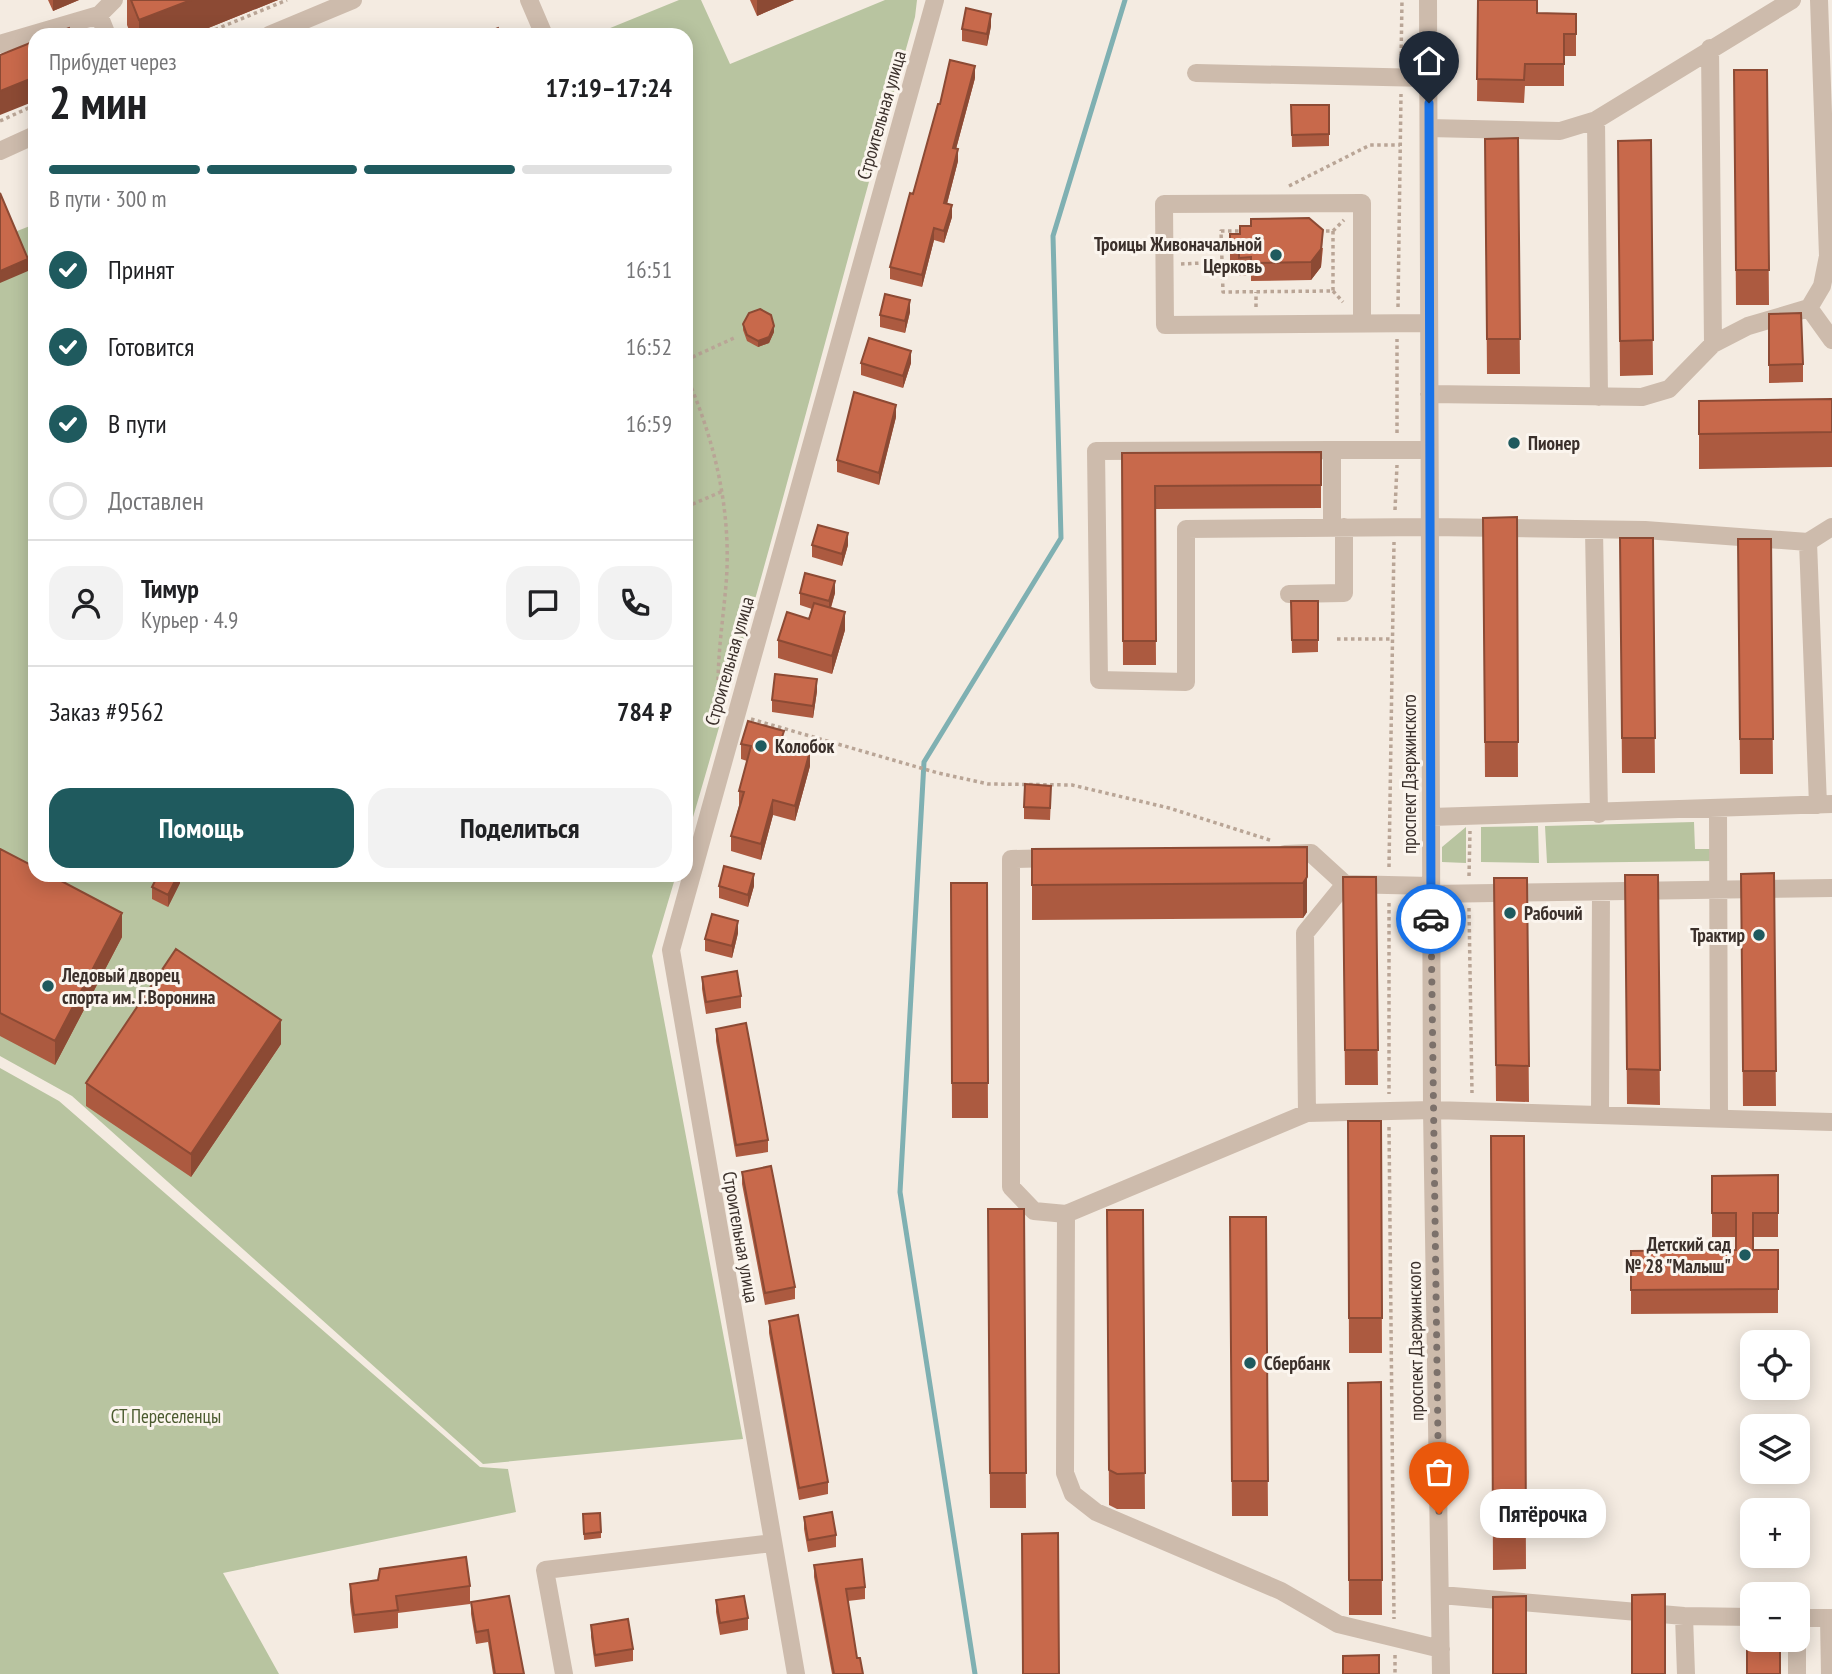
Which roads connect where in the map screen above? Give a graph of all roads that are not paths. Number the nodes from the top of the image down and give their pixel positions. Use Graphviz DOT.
graph roads {
  1 [pos="114,0"];
  2 [pos="353,0"];
  3 [pos="530,0"];
  4 [pos="935,0"];
  5 [pos="1428,0"];
  6 [pos="1792,0"];
  7 [pos="1819,0"];
  8 [pos="99,15"];
  9 [pos="55,28"];
  10 [pos="104,28"];
  11 [pos="286,28"];
  12 [pos="541,28"];
  13 [pos="28,36"];
  14 [pos="0,44"];
  15 [pos="1710,48"];
  16 [pos="1196,73"];
  17 [pos="1428,78"];
  18 [pos="1596,120"];
  19 [pos="1429,128"];
  20 [pos="28,138"];
  21 [pos="0,150"];
  22 [pos="1809,309"];
  23 [pos="1363,322"];
  24 [pos="1429,323"];
  25 [pos="1832,340"];
  26 [pos="1713,344"];
  27 [pos="1429,394"];
  28 [pos="1600,397"];
  29 [pos="1332,450"];
  30 [pos="1429,450"];
  31 [pos="1429,527"];
  32 [pos="1832,527"];
  33 [pos="1338,528"];
  34 [pos="1594,530"];
  35 [pos="1808,542"];
  36 [pos="1289,594"];
  37 [pos="1825,805"];
  38 [pos="1718,809"];
  39 [pos="1599,814"];
  40 [pos="1431,817"];
  41 [pos="1270,854"];
  42 [pos="1079,858"];
  43 [pos="693,871"];
  44 [pos="690,882"];
  45 [pos="1345,884"];
  46 [pos="1832,888"];
  47 [pos="1431,890"];
  48 [pos="1718,890"];
  49 [pos="1601,892"];
  50 [pos="1432,1110"];
  51 [pos="1307,1113"];
  52 [pos="1600,1115"];
  53 [pos="1719,1118"];
  54 [pos="1832,1122"];
  55 [pos="1066,1214"];
  56 [pos="772,1543"];
  57 [pos="1441,1595"];
  58 [pos="1684,1616"];
  59 [pos="1740,1617"];
  60 [pos="1810,1618"];
  61 [pos="1830,1618"];
  62 [pos="1441,1649"];
  63 [pos="1797,1652"];
  64 [pos="564,1674"];
  65 [pos="796,1674"];
  66 [pos="1441,1674"];
  67 [pos="1686,1674"];
  68 [pos="1797,1674"];
  69 [pos="1830,1674"];
  1 -- 8 [label="street"];
  2 -- 11 [label="street"];
  3 -- 12 [label="street"];
  4 -- 43 [label="street, Строительная улица"];
  5 -- 17 [label="street, проспект Дзержинского"];
  6 -- 15 [label="street"];
  7 -- 22 [label="street"];
  8 -- 9 [label="street"];
  8 -- 10 [label="street"];
  13 -- 14 [label="street"];
  15 -- 18 [label="street"];
  15 -- 26 [label="street"];
  16 -- 17 [label="street"];
  17 -- 19 [label="street, проспект Дзержинского"];
  18 -- 19 [label="street"];
  18 -- 28 [label="street"];
  19 -- 24 [label="street, проспект Дзержинского"];
  20 -- 21 [label="street"];
  22 -- 25 [label="street"];
  22 -- 26 [label="street"];
  23 -- 23 [label="street"];
  23 -- 24 [label="street"];
  24 -- 27 [label="street, проспект Дзержинского"];
  26 -- 28 [label="street"];
  27 -- 28 [label="street"];
  27 -- 30 [label="street, проспект Дзержинского"];
  29 -- 30 [label="street"];
  29 -- 33 [label="street"];
  29 -- 33 [label="street"];
  30 -- 31 [label="street, проспект Дзержинского"];
  31 -- 33 [label="street"];
  31 -- 34 [label="street"];
  31 -- 40 [label="street, проспект Дзержинского"];
  32 -- 35 [label="street"];
  33 -- 36 [label="street"];
  34 -- 35 [label="street"];
  34 -- 39 [label="street"];
  35 -- 37 [label="street"];
  37 -- 38 [label="street"];
  38 -- 39 [label="street"];
  38 -- 48 [label="street"];
  39 -- 40 [label="street"];
  40 -- 47 [label="street, проспект Дзержинского"];
  41 -- 45 [label="street"];
  42 -- 55 [label="street"];
  44 -- 56 [label="street, Строительная улица"];
  45 -- 47 [label="street"];
  45 -- 51 [label="street"];
  46 -- 48 [label="street"];
  47 -- 49 [label="street"];
  47 -- 50 [label="street, проспект Дзержинского"];
  48 -- 49 [label="street"];
  48 -- 53 [label="street"];
  49 -- 52 [label="street"];
  50 -- 51 [label="street"];
  50 -- 52 [label="street"];
  50 -- 57 [label="street, проспект Дзержинского"];
  51 -- 55 [label="street"];
  52 -- 53 [label="street"];
  53 -- 54 [label="street"];
  55 -- 62 [label="street"];
  56 -- 64 [label="street"];
  56 -- 65 [label="street, Строительная улица"];
  57 -- 58 [label="street"];
  57 -- 62 [label="street, проспект Дзержинского"];
  58 -- 59 [label="street"];
  58 -- 67 [label="street"];
  60 -- 61 [label="street"];
  61 -- 69 [label="street"];
  62 -- 66 [label="street, проспект Дзержинского"];
  63 -- 68 [label="street"];
}
